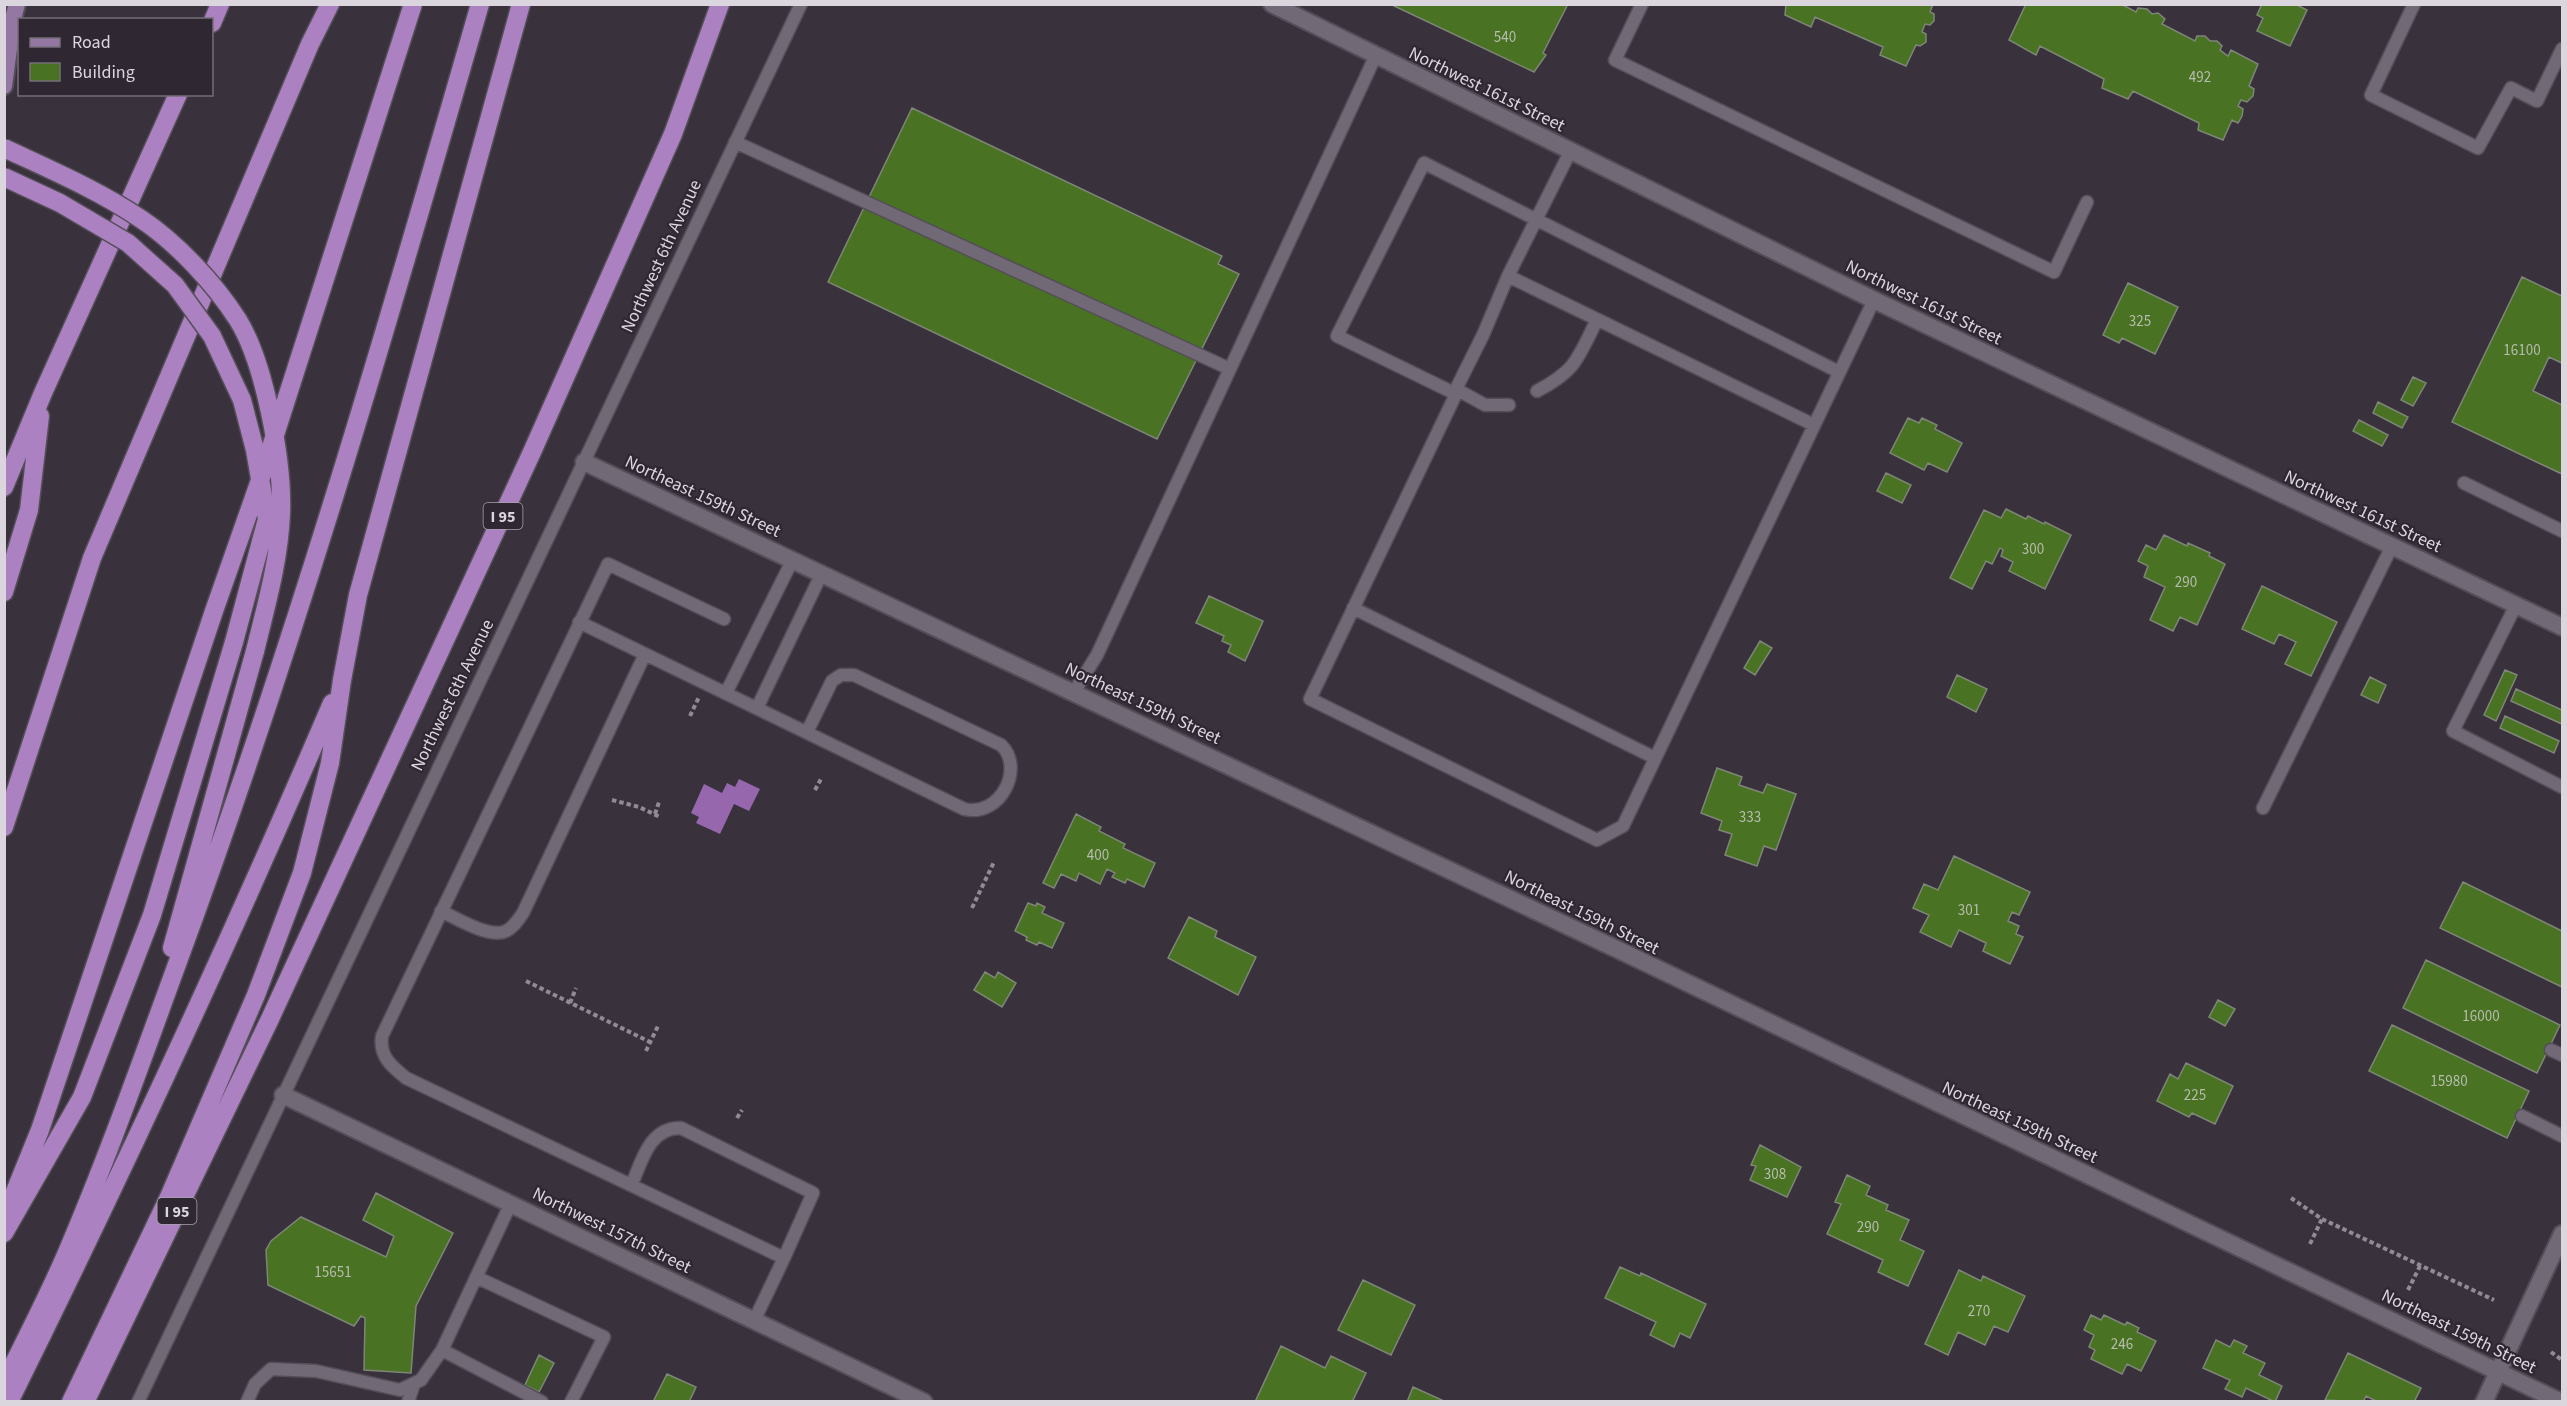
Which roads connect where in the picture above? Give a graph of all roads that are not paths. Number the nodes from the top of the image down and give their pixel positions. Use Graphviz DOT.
graph roads {
  1 [pos="17,4"];
  2 [pos="220,4"];
  3 [pos="330,4"];
  4 [pos="413,4"];
  5 [pos="480,4"];
  6 [pos="521,4"];
  7 [pos="720,4"];
  8 [pos="801,4"];
  9 [pos="1272,4"];
  10 [pos="1642,4"];
  11 [pos="2414,4"];
  12 [pos="213,21"];
  13 [pos="2562,49"];
  14 [pos="1376,55"];
  15 [pos="5,84"];
  16 [pos="177,96"];
  17 [pos="735,142"];
  18 [pos="4,148"];
  19 [pos="1570,152"];
  20 [pos="4,177"];
  21 [pos="2087,202"];
  22 [pos="1537,220"];
  23 [pos="1508,276"];
  24 [pos="1874,300"];
  25 [pos="1597,320"];
  26 [pos="1230,369"];
  27 [pos="1839,372"];
  28 [pos="1537,391"];
  29 [pos="43,393"];
  30 [pos="1509,405"];
  31 [pos="1814,425"];
  32 [pos="584,462"];
  33 [pos="2464,483"];
  34 [pos="4,487"];
  35 [pos="2562,531"];
  36 [pos="2392,546"];
  37 [pos="793,559"];
  38 [pos="822,573"];
  39 [pos="4,592"];
  40 [pos="2516,605"];
  41 [pos="1353,608"];
  42 [pos="724,619"];
  43 [pos="579,622"];
  44 [pos="2562,627"];
  45 [pos="645,654"];
  46 [pos="342,680"];
  47 [pos="1074,692"];
  48 [pos="726,693"];
  49 [pos="758,708"];
  50 [pos="807,732"];
  51 [pos="1655,758"];
  52 [pos="2562,787"];
  53 [pos="2264,808"];
  54 [pos="4,827"];
  55 [pos="441,911"];
  56 [pos="137,1074"];
  57 [pos="283,1095"];
  58 [pos="2522,1116"];
  59 [pos="2562,1136"];
  60 [pos="632,1184"];
  61 [pos="511,1203"];
  62 [pos="4,1217"];
  63 [pos="4,1233"];
  64 [pos="2562,1234"];
  65 [pos="784,1258"];
  66 [pos="476,1277"];
  67 [pos="754,1321"];
  68 [pos="442,1350"];
  69 [pos="2498,1371"];
  70 [pos="4,1383"];
  71 [pos="414,1384"];
  72 [pos="9,1401"];
  73 [pos="71,1401"];
  74 [pos="85,1401"];
  75 [pos="138,1401"];
  76 [pos="247,1401"];
  77 [pos="408,1401"];
  78 [pos="542,1401"];
  79 [pos="571,1401"];
  80 [pos="924,1401"];
  81 [pos="2484,1401"];
  82 [pos="2561,1401"];
  1 -- 15 [label="main road"];
  2 -- 12 [label="highway"];
  3 -- 54 [label="highway"];
  4 -- 62 [label="highway, bridge"];
  5 -- 56 [label="highway"];
  6 -- 46 [label="highway"];
  7 -- 74 [label="highway, I 95"];
  8 -- 17 [label="lane, Northwest 6th Avenue"];
  9 -- 14 [label="street, Northwest 161st Street"];
  10 -- 21 [label="lane"];
  11 -- 13 [label="lane"];
  14 -- 19 [label="street, Northwest 161st Street"];
  14 -- 26 [label="lane"];
  16 -- 29 [label="highway"];
  17 -- 26 [label="lane"];
  17 -- 32 [label="lane, Northwest 6th Avenue"];
  18 -- 56 [label="highway, bridge"];
  19 -- 22 [label="lane"];
  19 -- 24 [label="street, Northwest 161st Street"];
  20 -- 63 [label="highway, bridge"];
  22 -- 23 [label="lane"];
  22 -- 27 [label="lane"];
  22 -- 41 [label="lane"];
  23 -- 25 [label="lane"];
  23 -- 30 [label="lane"];
  24 -- 27 [label="lane"];
  24 -- 36 [label="street, Northwest 161st Street"];
  25 -- 28 [label="lane"];
  25 -- 31 [label="lane"];
  26 -- 47 [label="lane"];
  27 -- 31 [label="lane"];
  29 -- 34 [label="highway"];
  29 -- 39 [label="highway"];
  31 -- 51 [label="lane"];
  32 -- 37 [label="street, Northeast 159th Street"];
  32 -- 57 [label="lane, Northwest 6th Avenue"];
  33 -- 35 [label="lane"];
  36 -- 40 [label="street, Northwest 161st Street"];
  36 -- 53 [label="lane"];
  37 -- 38 [label="street, Northeast 159th Street"];
  37 -- 48 [label="lane"];
  38 -- 47 [label="street, Northeast 159th Street"];
  38 -- 49 [label="lane"];
  40 -- 44 [label="street, Northwest 161st Street"];
  40 -- 52 [label="lane"];
  41 -- 51 [label="lane"];
  41 -- 51 [label="lane"];
  42 -- 43 [label="lane"];
  43 -- 45 [label="lane"];
  43 -- 55 [label="lane"];
  45 -- 48 [label="lane"];
  45 -- 55 [label="lane"];
  46 -- 72 [label="highway"];
  46 -- 73 [label="highway"];
  47 -- 69 [label="street, Northeast 159th Street"];
  48 -- 49 [label="lane"];
  49 -- 50 [label="lane"];
  50 -- 50 [label="lane"];
  55 -- 60 [label="lane"];
  56 -- 70 [label="highway"];
  57 -- 61 [label="street, Northwest 157th Street"];
  57 -- 75 [label="lane, Northwest 6th Avenue"];
  58 -- 59 [label="lane"];
  60 -- 65 [label="lane"];
  60 -- 65 [label="lane"];
  61 -- 66 [label="lane"];
  61 -- 67 [label="street, Northwest 157th Street"];
  64 -- 69 [label="street"];
  65 -- 67 [label="lane"];
  66 -- 68 [label="lane"];
  66 -- 79 [label="lane"];
  67 -- 80 [label="street, Northwest 157th Street"];
  68 -- 71 [label="lane"];
  68 -- 78 [label="lane"];
  69 -- 81 [label="street"];
  69 -- 82 [label="street, Northeast 159th Street"];
  71 -- 76 [label="lane"];
  71 -- 77 [label="lane"];
}
